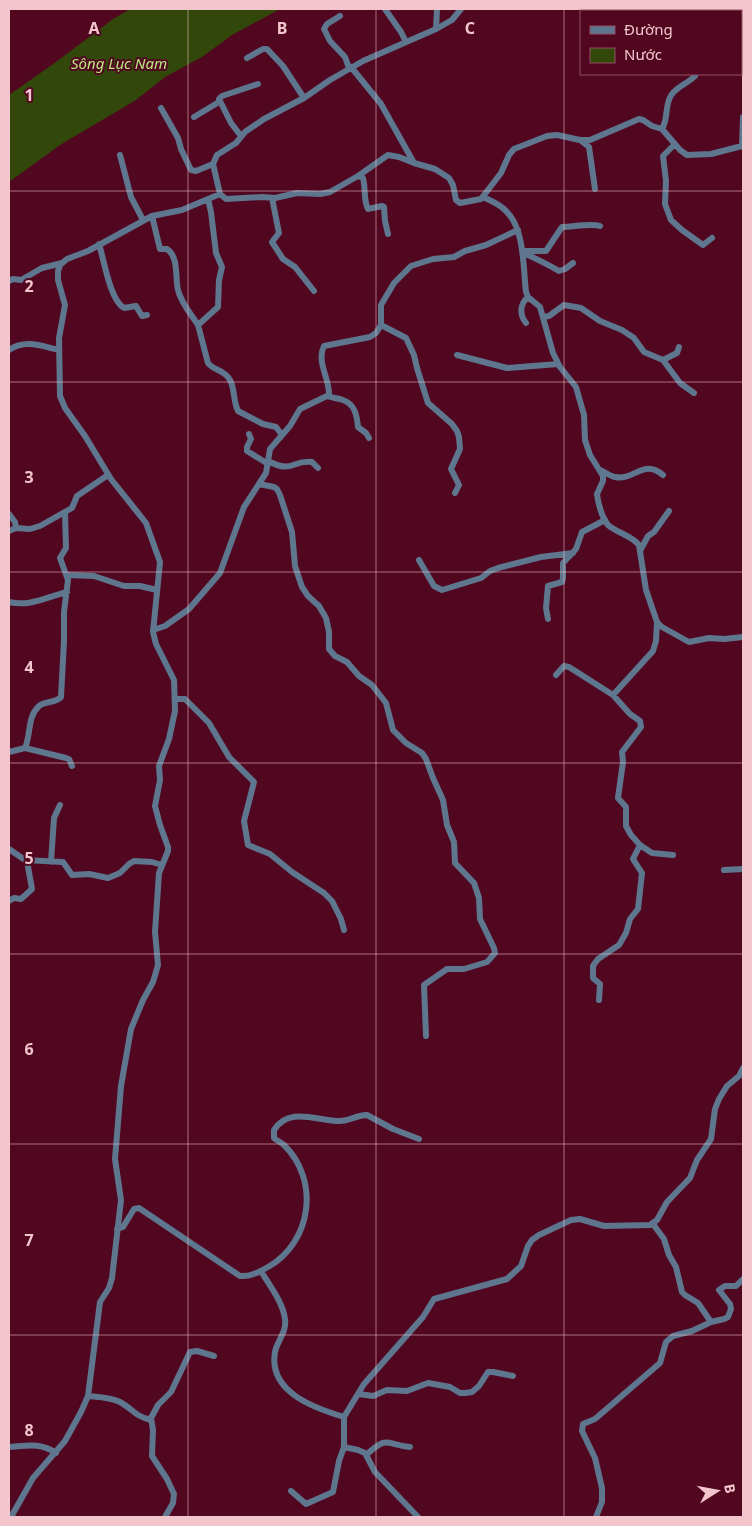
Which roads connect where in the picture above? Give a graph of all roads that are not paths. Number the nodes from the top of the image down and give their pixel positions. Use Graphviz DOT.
graph roads {
  1 [pos="385,9"];
  2 [pos="437,9"];
  3 [pos="462,9"];
  4 [pos="340,16"];
  5 [pos="436,29"];
  6 [pos="406,42"];
  7 [pos="247,58"];
  8 [pos="350,68"];
  9 [pos="695,76"];
  10 [pos="258,84"];
  11 [pos="304,98"];
  12 [pos="219,102"];
  13 [pos="161,108"];
  14 [pos="194,117"];
  15 [pos="743,117"];
  16 [pos="662,129"];
  17 [pos="242,136"];
  18 [pos="580,140"];
  19 [pos="674,144"];
  20 [pos="120,155"];
  21 [pos="414,163"];
  22 [pos="212,164"];
  23 [pos="358,176"];
  24 [pos="595,189"];
  25 [pos="220,194"];
  26 [pos="483,197"];
  27 [pos="272,198"];
  28 [pos="208,199"];
  29 [pos="152,216"];
  30 [pos="143,220"];
  31 [pos="600,226"];
  32 [pos="518,230"];
  33 [pos="388,234"];
  34 [pos="712,238"];
  35 [pos="99,244"];
  36 [pos="522,253"];
  37 [pos="62,263"];
  38 [pos="573,263"];
  39 [pos="9,281"];
  40 [pos="314,291"];
  41 [pos="528,297"];
  42 [pos="147,315"];
  43 [pos="543,317"];
  44 [pos="526,323"];
  45 [pos="198,325"];
  46 [pos="381,325"];
  47 [pos="679,347"];
  48 [pos="9,350"];
  49 [pos="59,350"];
  50 [pos="457,355"];
  51 [pos="663,360"];
  52 [pos="558,364"];
  53 [pos="694,393"];
  54 [pos="327,396"];
  55 [pos="249,434"];
  56 [pos="282,435"];
  57 [pos="369,438"];
  58 [pos="268,462"];
  59 [pos="318,468"];
  60 [pos="600,470"];
  61 [pos="108,475"];
  62 [pos="663,475"];
  63 [pos="259,484"];
  64 [pos="456,492"];
  65 [pos="670,511"];
  66 [pos="65,512"];
  67 [pos="9,514"];
  68 [pos="605,520"];
  69 [pos="16,528"];
  70 [pos="9,531"];
  71 [pos="640,549"];
  72 [pos="573,553"];
  73 [pos="419,560"];
  74 [pos="67,574"];
  75 [pos="156,590"];
  76 [pos="66,592"];
  77 [pos="9,602"];
  78 [pos="548,618"];
  79 [pos="657,622"];
  80 [pos="153,630"];
  81 [pos="743,637"];
  82 [pos="556,675"];
  83 [pos="614,695"];
  84 [pos="175,699"];
  85 [pos="25,748"];
  86 [pos="9,752"];
  87 [pos="72,766"];
  88 [pos="60,805"];
  89 [pos="640,845"];
  90 [pos="9,850"];
  91 [pos="673,855"];
  92 [pos="27,861"];
  93 [pos="50,862"];
  94 [pos="162,865"];
  95 [pos="743,869"];
  96 [pos="724,870"];
  97 [pos="9,901"];
  98 [pos="344,930"];
  99 [pos="599,1000"];
  100 [pos="426,1036"];
  101 [pos="743,1068"];
  102 [pos="419,1139"];
  103 [pos="653,1224"];
  104 [pos="117,1229"];
  105 [pos="261,1271"];
  106 [pos="743,1279"];
  107 [pos="711,1322"];
  108 [pos="214,1356"];
  109 [pos="513,1376"];
  110 [pos="359,1394"];
  111 [pos="88,1396"];
  112 [pos="344,1417"];
  113 [pos="151,1420"];
  114 [pos="9,1447"];
  115 [pos="344,1447"];
  116 [pos="410,1447"];
  117 [pos="56,1453"];
  118 [pos="366,1455"];
  119 [pos="290,1491"];
  120 [pos="11,1517"];
  121 [pos="165,1517"];
  122 [pos="418,1517"];
  123 [pos="596,1517"];
  1 -- 6 [label="street"];
  2 -- 5 [label="street"];
  3 -- 5 [label="street"];
  4 -- 8 [label="street"];
  5 -- 6 [label="street"];
  6 -- 8 [label="street"];
  7 -- 11 [label="street"];
  8 -- 11 [label="street"];
  8 -- 21 [label="street"];
  9 -- 16 [label="street"];
  10 -- 12 [label="street"];
  11 -- 17 [label="street"];
  12 -- 14 [label="street"];
  12 -- 17 [label="street"];
  13 -- 22 [label="street"];
  15 -- 19 [label="street"];
  16 -- 18 [label="street"];
  16 -- 19 [label="street"];
  17 -- 22 [label="street"];
  18 -- 24 [label="street"];
  18 -- 26 [label="street"];
  19 -- 34 [label="street"];
  20 -- 30 [label="street"];
  21 -- 23 [label="street"];
  21 -- 26 [label="street"];
  22 -- 25 [label="street"];
  23 -- 27 [label="street"];
  23 -- 33 [label="street"];
  25 -- 27 [label="street"];
  25 -- 28 [label="street"];
  26 -- 32 [label="street"];
  27 -- 40 [label="street"];
  28 -- 29 [label="street"];
  28 -- 45 [label="street"];
  29 -- 30 [label="street"];
  29 -- 45 [label="street"];
  30 -- 35 [label="street"];
  31 -- 36 [label="street"];
  32 -- 36 [label="street"];
  32 -- 46 [label="street"];
  35 -- 37 [label="street"];
  35 -- 42 [label="street"];
  36 -- 38 [label="street"];
  36 -- 41 [label="street"];
  37 -- 39 [label="street"];
  37 -- 49 [label="street"];
  41 -- 43 [label="street"];
  41 -- 44 [label="street"];
  43 -- 51 [label="street"];
  43 -- 52 [label="street"];
  45 -- 56 [label="street"];
  46 -- 54 [label="street"];
  46 -- 64 [label="street"];
  47 -- 51 [label="street"];
  48 -- 49 [label="street"];
  49 -- 61 [label="street"];
  50 -- 52 [label="street"];
  51 -- 53 [label="street"];
  52 -- 60 [label="street"];
  54 -- 56 [label="street"];
  54 -- 57 [label="street"];
  55 -- 58 [label="street"];
  56 -- 58 [label="street"];
  58 -- 59 [label="street"];
  58 -- 63 [label="street"];
  60 -- 62 [label="street"];
  60 -- 68 [label="street"];
  61 -- 66 [label="street"];
  61 -- 75 [label="street"];
  63 -- 80 [label="street"];
  63 -- 100 [label="street"];
  65 -- 71 [label="street"];
  66 -- 69 [label="street"];
  66 -- 74 [label="street"];
  67 -- 69 [label="street"];
  68 -- 71 [label="street"];
  68 -- 72 [label="street"];
  69 -- 70 [label="street"];
  71 -- 79 [label="street"];
  72 -- 73 [label="street"];
  72 -- 78 [label="street"];
  74 -- 75 [label="street"];
  74 -- 76 [label="street"];
  75 -- 80 [label="street"];
  76 -- 77 [label="street"];
  76 -- 85 [label="street"];
  79 -- 81 [label="street"];
  79 -- 83 [label="street"];
  80 -- 84 [label="street"];
  82 -- 83 [label="street"];
  83 -- 89 [label="street"];
  84 -- 94 [label="street"];
  84 -- 98 [label="street"];
  85 -- 86 [label="street"];
  85 -- 87 [label="street"];
  88 -- 93 [label="street"];
  89 -- 91 [label="street"];
  89 -- 99 [label="street"];
  90 -- 92 [label="street"];
  92 -- 93 [label="street"];
  92 -- 97 [label="street"];
  93 -- 94 [label="street"];
  94 -- 104 [label="street"];
  95 -- 96 [label="street"];
  101 -- 103 [label="street"];
  102 -- 105 [label="street"];
  103 -- 107 [label="street"];
  103 -- 110 [label="street"];
  104 -- 105 [label="street"];
  104 -- 111 [label="street"];
  105 -- 112 [label="street"];
  106 -- 107 [label="street"];
  107 -- 123 [label="street"];
  108 -- 113 [label="street"];
  109 -- 110 [label="street"];
  110 -- 112 [label="street"];
  111 -- 113 [label="street"];
  111 -- 117 [label="street"];
  112 -- 115 [label="street"];
  113 -- 121 [label="street"];
  114 -- 117 [label="street"];
  115 -- 118 [label="street"];
  115 -- 119 [label="street"];
  116 -- 118 [label="street"];
  117 -- 120 [label="street"];
  118 -- 122 [label="street"];
}
